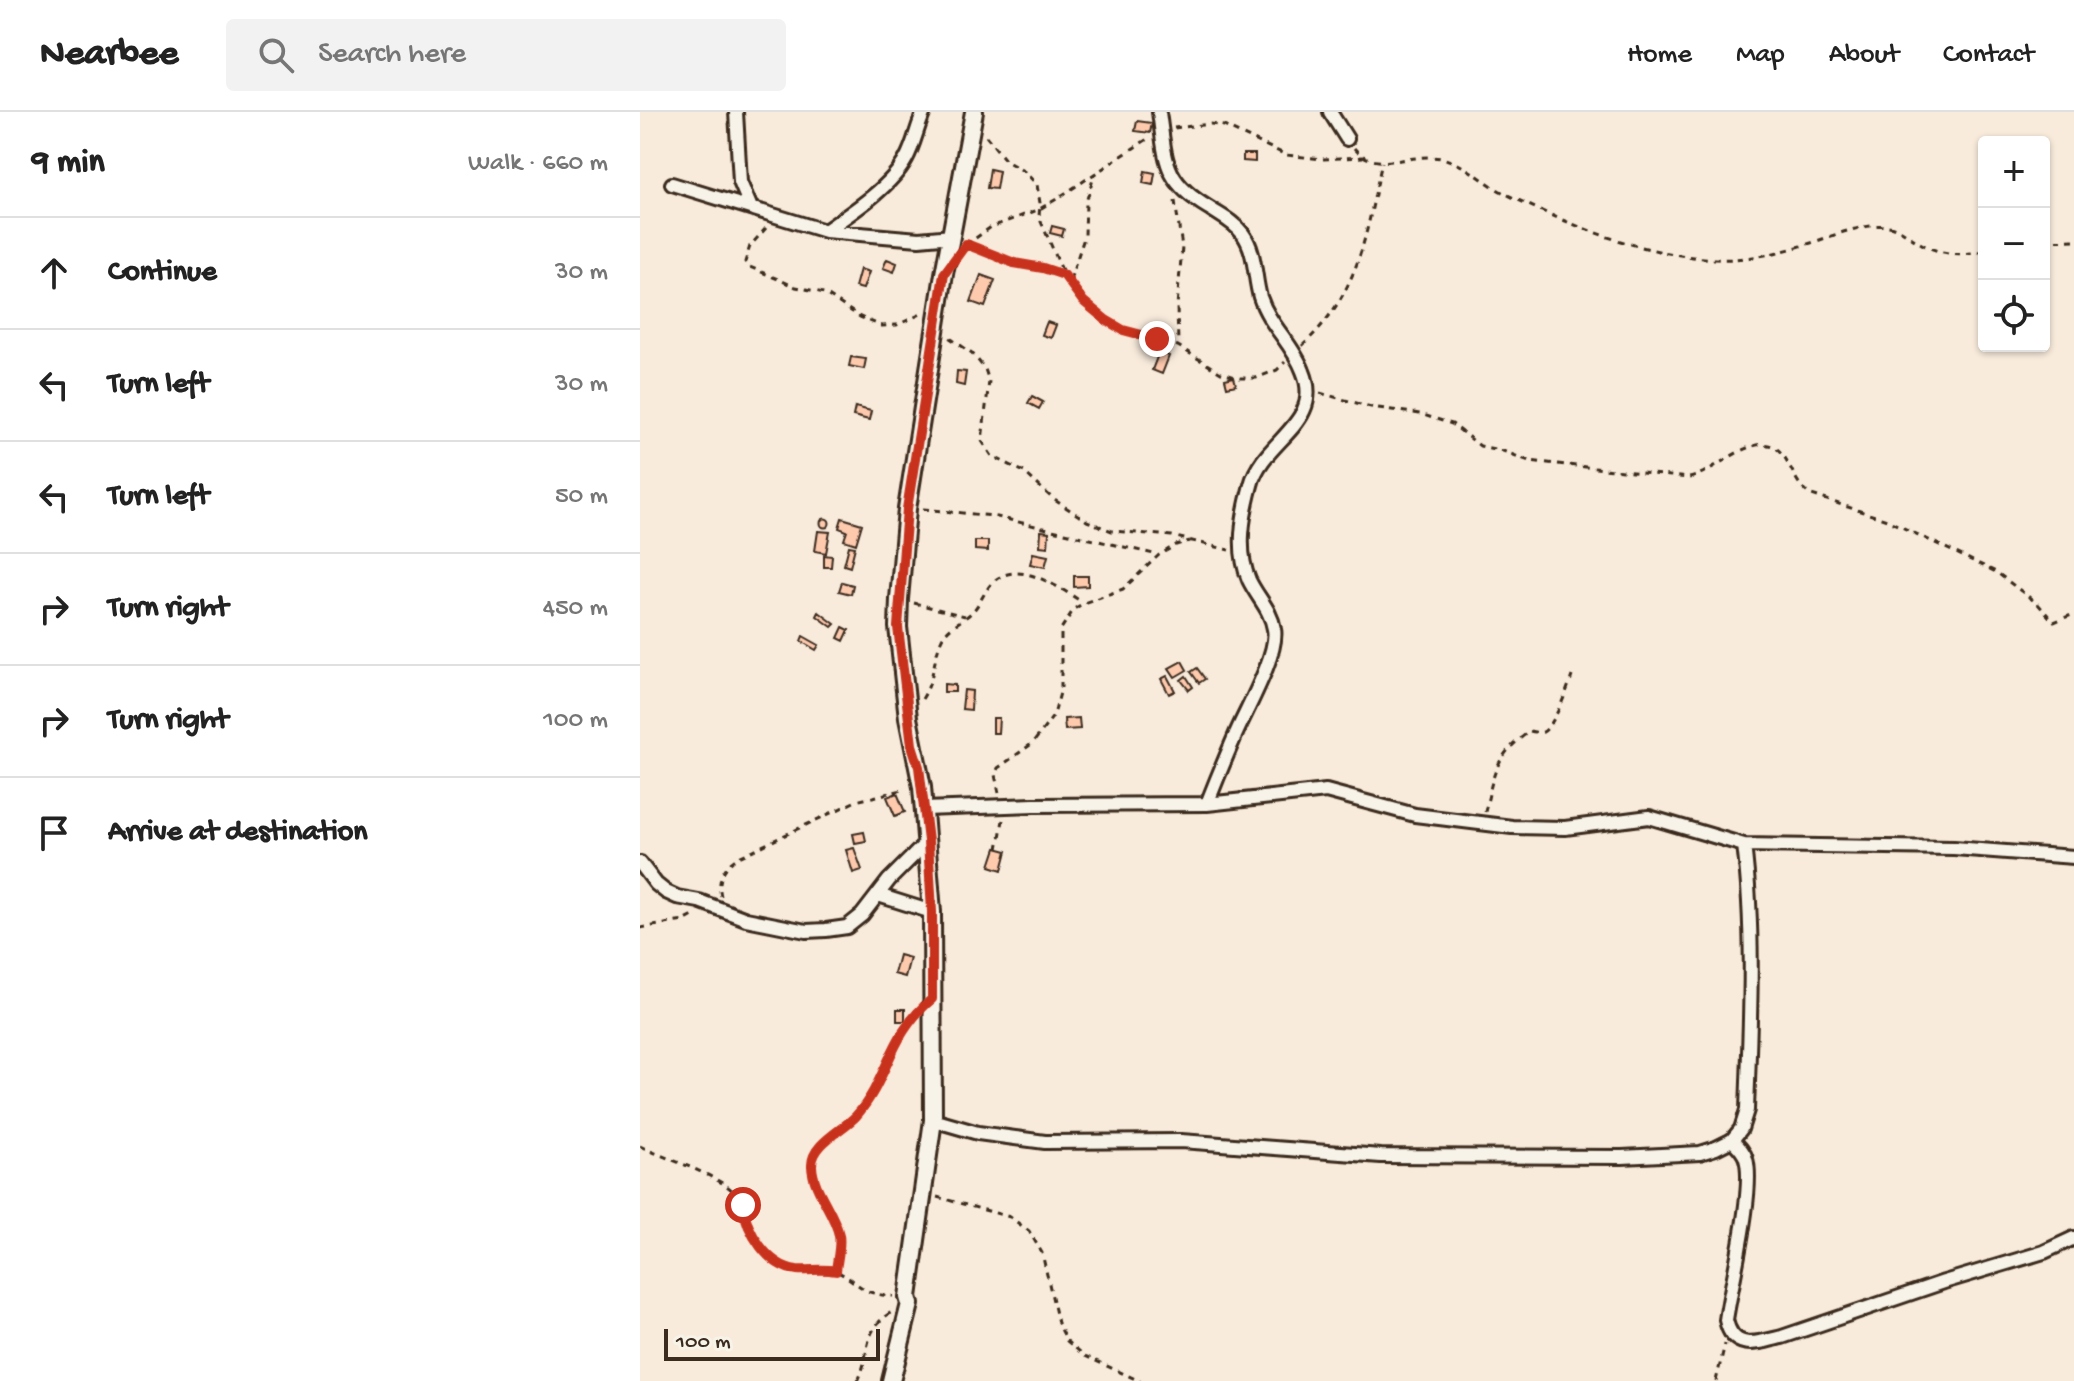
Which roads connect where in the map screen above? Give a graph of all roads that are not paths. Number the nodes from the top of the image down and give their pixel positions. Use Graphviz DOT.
graph roads {
  1 [pos="736,112"];
  2 [pos="924,112"];
  3 [pos="1159,112"];
  4 [pos="1330,112"];
  5 [pos="974,115"];
  6 [pos="1347,139"];
  7 [pos="672,184"];
  8 [pos="751,208"];
  9 [pos="825,231"];
  10 [pos="960,244"];
  11 [pos="1207,804"];
  12 [pos="924,809"];
  13 [pos="928,841"];
  14 [pos="1744,845"];
  15 [pos="2074,857"];
  16 [pos="640,863"];
  17 [pos="878,895"];
  18 [pos="932,912"];
  19 [pos="933,1120"];
  20 [pos="1732,1140"];
  21 [pos="2074,1238"];
  22 [pos="891,1381"];
  1 -- 8 [label="street"];
  2 -- 9 [label="street"];
  3 -- 11 [label="street"];
  4 -- 6 [label="street"];
  5 -- 10 [label="street"];
  7 -- 8 [label="street"];
  8 -- 9 [label="street"];
  9 -- 10 [label="street"];
  10 -- 12 [label="street"];
  11 -- 12 [label="street"];
  11 -- 14 [label="street"];
  12 -- 13 [label="street"];
  13 -- 17 [label="street"];
  13 -- 18 [label="street"];
  14 -- 15 [label="street"];
  14 -- 20 [label="street"];
  16 -- 17 [label="street"];
  17 -- 18 [label="street"];
  18 -- 19 [label="street"];
  19 -- 20 [label="street"];
  19 -- 22 [label="street"];
  20 -- 21 [label="street"];
}
